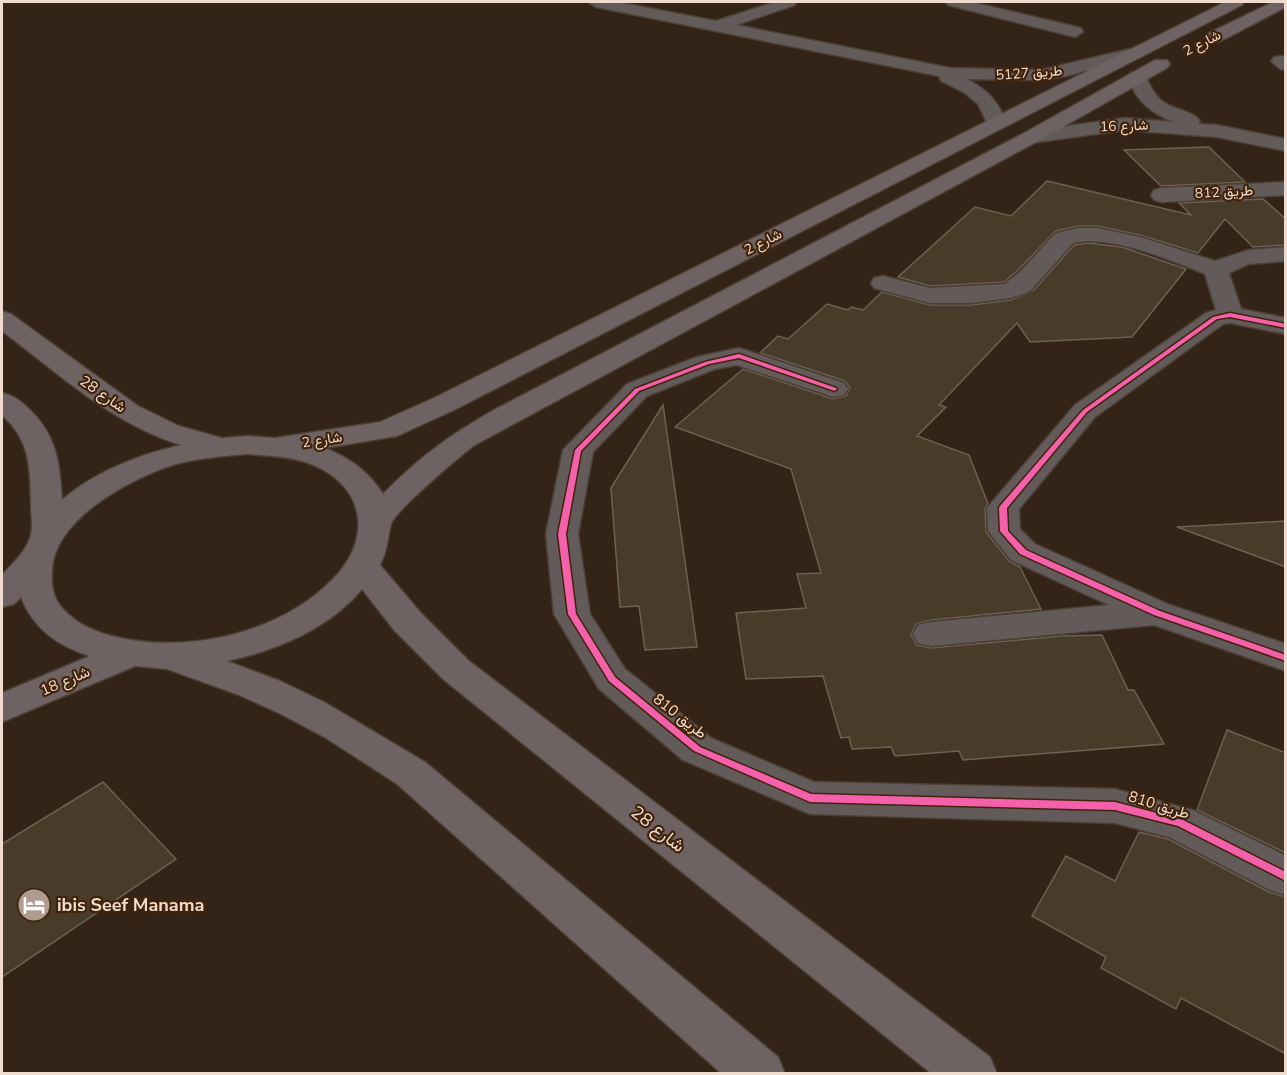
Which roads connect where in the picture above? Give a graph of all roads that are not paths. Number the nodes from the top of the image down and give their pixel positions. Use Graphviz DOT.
graph roads {
  1 [pos="596,2"];
  2 [pos="789,2"];
  3 [pos="954,2"];
  4 [pos="1236,2"];
  5 [pos="1284,2"];
  6 [pos="716,26"];
  7 [pos="1075,32"];
  8 [pos="1134,53"];
  9 [pos="922,69"];
  10 [pos="1137,77"];
  11 [pos="996,123"];
  12 [pos="1217,131"];
  13 [pos="1031,137"];
  14 [pos="1286,145"];
  15 [pos="1286,188"];
  16 [pos="1162,195"];
  17 [pos="1286,254"];
  18 [pos="1216,270"];
  19 [pos="883,283"];
  20 [pos="1230,315"];
  21 [pos="2,319"];
  22 [pos="1286,326"];
  23 [pos="834,389"];
  24 [pos="2,401"];
  25 [pos="217,447"];
  26 [pos="277,447"];
  27 [pos="377,519"];
  28 [pos="42,547"];
  29 [pos="363,566"];
  30 [pos="2,596"];
  31 [pos="1157,613"];
  32 [pos="931,634"];
  33 [pos="129,654"];
  34 [pos="171,656"];
  35 [pos="1286,658"];
  36 [pos="2,708"];
  37 [pos="1286,877"];
  38 [pos="760,1074"];
  39 [pos="972,1074"];
  1 -- 6 [label="street, طريق 5127"];
  2 -- 6 [label="street, طريق 5127"];
  3 -- 7 [label="street"];
  4 -- 8 [label="main road, شارع 2"];
  5 -- 10 [label="main road, شارع 2"];
  6 -- 9 [label="street, طريق 5127"];
  8 -- 9 [label="street, طريق 5127"];
  8 -- 11 [label="main road, شارع 2"];
  9 -- 11 [label="street, طريق 5127"];
  10 -- 12 [label="street, شارع 16"];
  10 -- 13 [label="main road, شارع 2"];
  11 -- 26 [label="main road, شارع 2"];
  12 -- 13 [label="street, شارع 16"];
  12 -- 14 [label="street, شارع 16"];
  13 -- 27 [label="main road, شارع 2"];
  15 -- 16 [label="street, طريق 812"];
  17 -- 18 [label="street"];
  18 -- 19 [label="street"];
  18 -- 20 [label="street"];
  20 -- 22 [label="street"];
  20 -- 31 [label="street"];
  21 -- 25 [label="main road, شارع 28"];
  23 -- 37 [label="street, طريق 810"];
  24 -- 28 [label="main road"];
  25 -- 26 [label="main road"];
  25 -- 28 [label="main road"];
  26 -- 27 [label="main road"];
  27 -- 29 [label="main road"];
  28 -- 30 [label="main road"];
  28 -- 33 [label="main road"];
  29 -- 34 [label="main road"];
  29 -- 39 [label="main road, شارع 28"];
  31 -- 32 [label="street"];
  31 -- 35 [label="street"];
  33 -- 34 [label="main road"];
  33 -- 36 [label="main road, شارع 18"];
  34 -- 38 [label="main road"];
}
